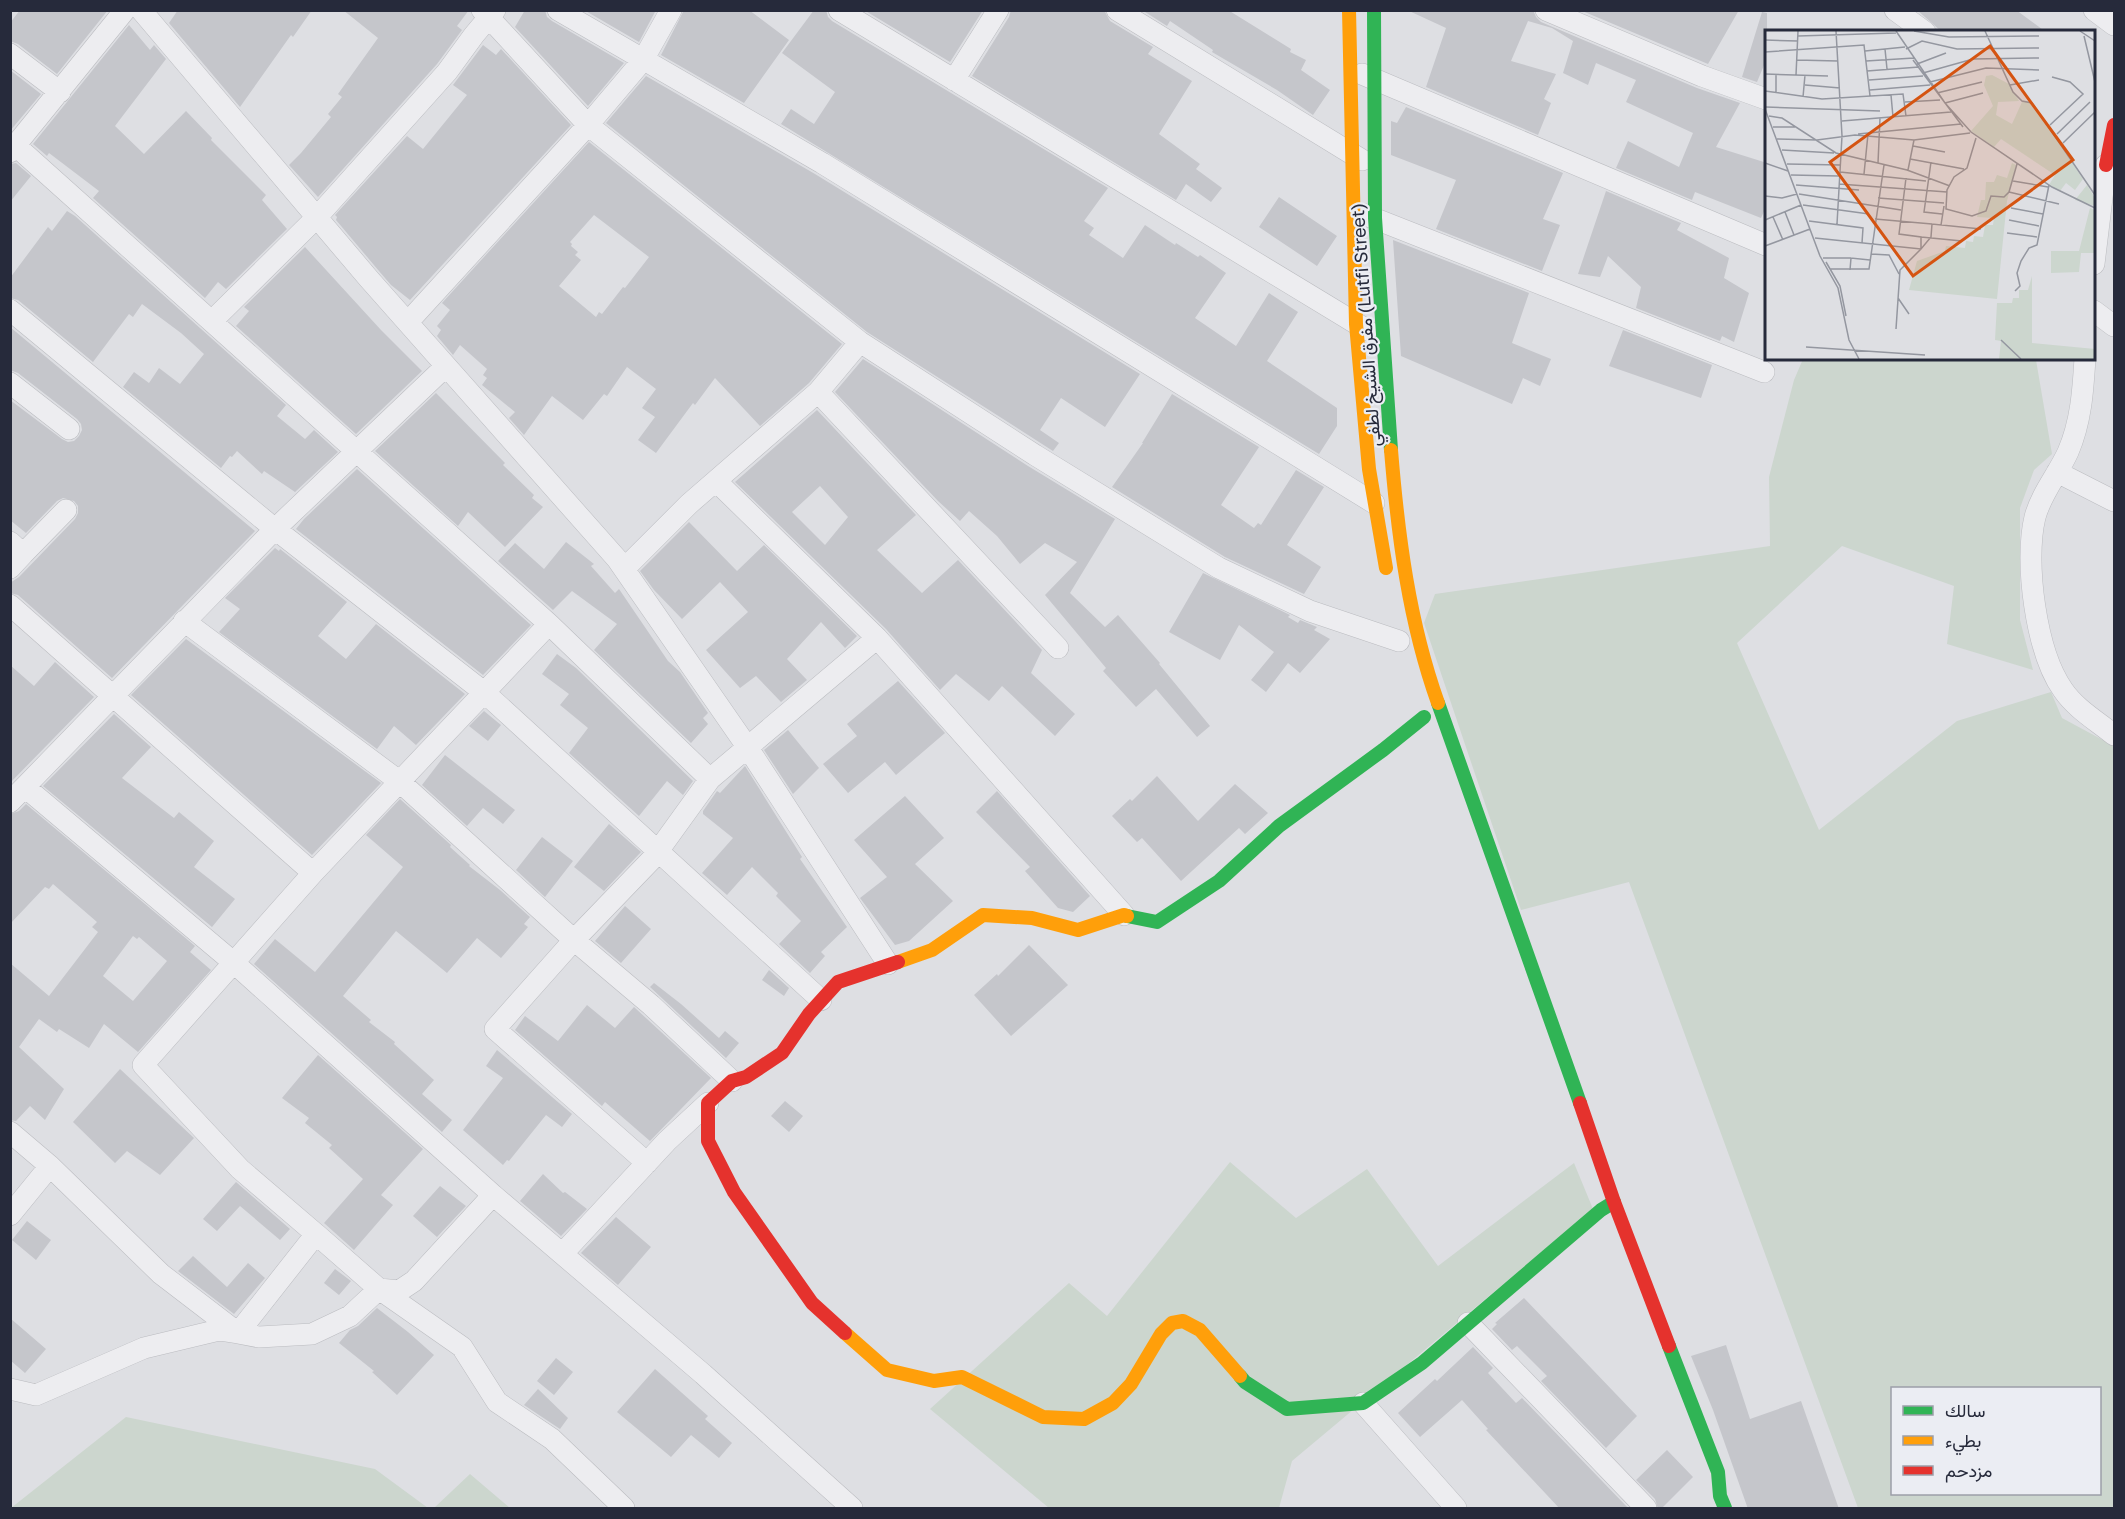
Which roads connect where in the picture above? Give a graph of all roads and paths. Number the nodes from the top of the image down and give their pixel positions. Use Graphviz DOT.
graph roads {
  1 [pos="125,10"];
  2 [pos="141,10"];
  3 [pos="558,10"];
  4 [pos="671,10"];
  5 [pos="839,10"];
  6 [pos="998,10"];
  7 [pos="1117,10"];
  8 [pos="1349,10"];
  9 [pos="1374,10"];
  10 [pos="1546,10"];
  11 [pos="1896,10"];
  12 [pos="2094,10"];
  13 [pos="489,13"];
  14 [pos="2115,25"];
  15 [pos="1922,30"];
  16 [pos="10,54"];
  17 [pos="643,60"];
  18 [pos="1350,70"];
  19 [pos="1375,79"];
  20 [pos="954,80"];
  21 [pos="60,92"];
  22 [pos="1765,98"];
  23 [pos="588,125"];
  24 [pos="2115,125"];
  25 [pos="13,149"];
  26 [pos="1353,155"];
  27 [pos="2105,163"];
  28 [pos="1375,166"];
  29 [pos="1354,212"];
  30 [pos="317,217"];
  31 [pos="1375,218"];
  32 [pos="1765,244"];
  33 [pos="2095,255"];
  34 [pos="10,310"];
  35 [pos="2095,312"];
  36 [pos="212,321"];
  37 [pos="408,322"];
  38 [pos="1356,324"];
  39 [pos="2115,326"];
  40 [pos="1384,339"];
  41 [pos="860,342"];
  42 [pos="2085,360"];
  43 [pos="446,366"];
  44 [pos="1764,372"];
  45 [pos="10,382"];
  46 [pos="818,392"];
  47 [pos="69,429"];
  48 [pos="357,450"];
  49 [pos="2057,472"];
  50 [pos="716,481"];
  51 [pos="2115,501"];
  52 [pos="1374,503"];
  53 [pos="66,510"];
  54 [pos="275,529"];
  55 [pos="15,554"];
  56 [pos="624,569"];
  57 [pos="1389,583"];
  58 [pos="10,605"];
  59 [pos="184,621"];
  60 [pos="549,624"];
  61 [pos="877,638"];
  62 [pos="1404,639"];
  63 [pos="1058,648"];
  64 [pos="484,693"];
  65 [pos="114,695"];
  66 [pos="1424,718"];
  67 [pos="2115,735"];
  68 [pos="748,748"];
  69 [pos="710,779"];
  70 [pos="399,781"];
  71 [pos="25,787"];
  72 [pos="10,802"];
  73 [pos="658,852"];
  74 [pos="313,873"];
  75 [pos="1124,915"];
  76 [pos="574,940"];
  77 [pos="233,962"];
  78 [pos="888,964"];
  79 [pos="821,1000"];
  80 [pos="1534,1015"];
  81 [pos="732,1081"];
  82 [pos="1561,1091"];
  83 [pos="708,1103"];
  84 [pos="10,1132"];
  85 [pos="647,1162"];
  86 [pos="50,1167"];
  87 [pos="493,1195"];
  88 [pos="1614,1202"];
  89 [pos="10,1215"];
  90 [pos="316,1234"];
  91 [pos="562,1252"];
  92 [pos="379,1289"];
  93 [pos="1468,1323"];
  94 [pos="238,1333"];
  95 [pos="1652,1339"];
  96 [pos="10,1389"];
  97 [pos="1363,1403"];
  98 [pos="1722,1502"];
  99 [pos="624,1509"];
  100 [pos="852,1509"];
  101 [pos="1456,1509"];
  102 [pos="1646,1509"];
  1 -- 21 [label="street"];
  2 -- 30 [label="street"];
  3 -- 17 [label="street"];
  4 -- 17 [label="street"];
  5 -- 20 [label="street"];
  6 -- 20 [label="street"];
  7 -- 26 [label="street"];
  8 -- 18 [label="street"];
  9 -- 19 [label="street, مفرق الشيخ لطفي (Lutfi Street)"];
  10 -- 22 [label="street"];
  11 -- 15 [label="street"];
  12 -- 14 [label="street"];
  13 -- 23 [label="street"];
  13 -- 30 [label="street"];
  16 -- 21 [label="street"];
  17 -- 23 [label="street"];
  17 -- 52 [label="street"];
  18 -- 19 [label="street"];
  18 -- 26 [label="street"];
  19 -- 28 [label="street, مفرق الشيخ لطفي (Lutfi Street)"];
  19 -- 32 [label="street"];
  20 -- 38 [label="street"];
  21 -- 25 [label="street"];
  23 -- 37 [label="street"];
  23 -- 41 [label="street"];
  24 -- 27 [label="street"];
  25 -- 36 [label="street"];
  26 -- 28 [label="street"];
  26 -- 29 [label="street"];
  27 -- 33 [label="street"];
  28 -- 31 [label="street, مفرق الشيخ لطفي (Lutfi Street)"];
  29 -- 31 [label="street"];
  29 -- 38 [label="street"];
  30 -- 36 [label="street"];
  30 -- 37 [label="street"];
  31 -- 40 [label="street, مفرق الشيخ لطفي (Lutfi Street)"];
  31 -- 44 [label="street"];
  34 -- 54 [label="street"];
  35 -- 39 [label="street"];
  36 -- 48 [label="street"];
  37 -- 43 [label="street"];
  38 -- 40 [label="street"];
  38 -- 52 [label="street"];
  40 -- 62 [label="street, مفرق الشيخ لطفي (Lutfi Street)"];
  41 -- 46 [label="street"];
  41 -- 62 [label="street"];
  42 -- 49 [label="street"];
  43 -- 48 [label="street"];
  43 -- 56 [label="street"];
  45 -- 47 [label="street"];
  46 -- 50 [label="street"];
  46 -- 63 [label="street"];
  48 -- 54 [label="street"];
  48 -- 60 [label="street"];
  49 -- 51 [label="street"];
  49 -- 67 [label="street"];
  50 -- 56 [label="street"];
  50 -- 61 [label="street"];
  52 -- 57 [label="street"];
  53 -- 55 [label="street"];
  54 -- 59 [label="street"];
  54 -- 64 [label="street"];
  56 -- 68 [label="street"];
  58 -- 65 [label="street"];
  59 -- 65 [label="street"];
  59 -- 70 [label="street"];
  60 -- 64 [label="street"];
  60 -- 69 [label="street"];
  61 -- 68 [label="street"];
  61 -- 75 [label="street"];
  62 -- 88 [label="street, مفرق الشيخ لطفي (Lutfi Street)"];
  64 -- 70 [label="street"];
  64 -- 73 [label="street"];
  65 -- 71 [label="street"];
  65 -- 74 [label="street"];
  66 -- 75 [label="street"];
  68 -- 69 [label="street"];
  68 -- 78 [label="street"];
  69 -- 73 [label="street"];
  70 -- 74 [label="street"];
  70 -- 76 [label="street"];
  71 -- 72 [label="street"];
  71 -- 77 [label="street"];
  73 -- 76 [label="street"];
  73 -- 79 [label="street"];
  74 -- 77 [label="street"];
  75 -- 78 [label="street"];
  76 -- 81 [label="street"];
  76 -- 85 [label="street"];
  77 -- 87 [label="street"];
  77 -- 90 [label="street"];
  78 -- 79 [label="street"];
  79 -- 81 [label="street"];
  80 -- 82 [label="street"];
  81 -- 83 [label="street"];
  83 -- 85 [label="street"];
  83 -- 97 [label="street"];
  84 -- 86 [label="street"];
  85 -- 91 [label="street"];
  86 -- 89 [label="street"];
  86 -- 94 [label="street"];
  87 -- 91 [label="street"];
  87 -- 92 [label="street"];
  88 -- 93 [label="street"];
  88 -- 98 [label="street, مفرق الشيخ لطفي (Lutfi Street)"];
  90 -- 92 [label="street"];
  90 -- 94 [label="street"];
  91 -- 100 [label="street"];
  92 -- 94 [label="street"];
  92 -- 99 [label="street"];
  93 -- 97 [label="street"];
  93 -- 102 [label="street"];
  94 -- 96 [label="street"];
  95 -- 98 [label="street"];
  97 -- 101 [label="street"];
}
